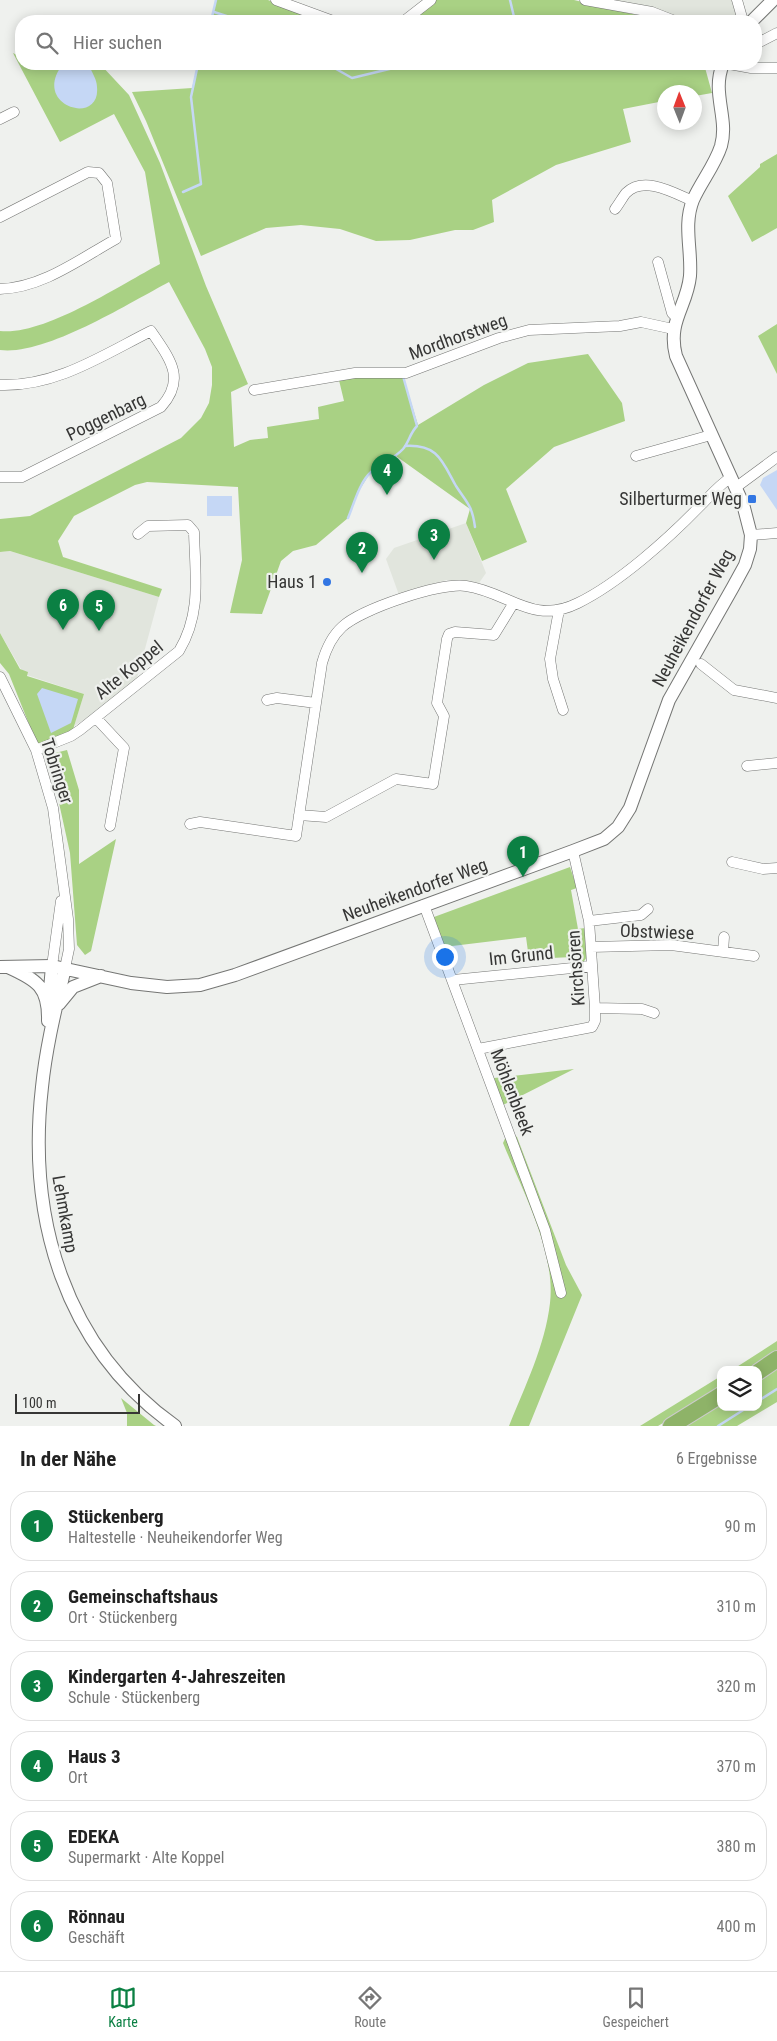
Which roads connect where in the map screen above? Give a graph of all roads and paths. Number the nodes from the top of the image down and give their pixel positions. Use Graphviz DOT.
graph roads {
  1 [pos="276,0"];
  2 [pos="431,0"];
  3 [pos="585,0"];
  4 [pos="737,0"];
  5 [pos="774,0"];
  6 [pos="317,15"];
  7 [pos="412,15"];
  8 [pos="660,15"];
  9 [pos="741,15"];
  10 [pos="758,15"];
  11 [pos="777,32"];
  12 [pos="762,41"];
  13 [pos="762,68"];
  14 [pos="777,68"];
  15 [pos="721,70"];
  16 [pos="14,112"];
  17 [pos="0,119"];
  18 [pos="692,201"];
  19 [pos="615,209"];
  20 [pos="0,217"];
  21 [pos="658,262"];
  22 [pos="0,289"];
  23 [pos="675,324"];
  24 [pos="0,385"];
  25 [pos="254,390"];
  26 [pos="711,435"];
  27 [pos="636,456"];
  28 [pos="777,458"];
  29 [pos="0,477"];
  30 [pos="733,483"];
  31 [pos="777,533"];
  32 [pos="138,534"];
  33 [pos="751,535"];
  34 [pos="513,604"];
  35 [pos="559,610"];
  36 [pos="701,664"];
  37 [pos="0,677"];
  38 [pos="777,698"];
  39 [pos="267,700"];
  40 [pos="316,703"];
  41 [pos="563,710"];
  42 [pos="96,718"];
  43 [pos="36,750"];
  44 [pos="777,763"];
  45 [pos="747,766"];
  46 [pos="299,815"];
  47 [pos="190,824"];
  48 [pos="110,826"];
  49 [pos="574,852"];
  50 [pos="732,862"];
  51 [pos="777,868"];
  52 [pos="63,880"];
  53 [pos="424,905"];
  54 [pos="648,910"];
  55 [pos="589,921"];
  56 [pos="724,937"];
  57 [pos="591,947"];
  58 [pos="723,952"];
  59 [pos="754,956"];
  60 [pos="2,966"];
  61 [pos="592,966"];
  62 [pos="59,967"];
  63 [pos="101,976"];
  64 [pos="453,980"];
  65 [pos="595,1008"];
  66 [pos="51,1012"];
  67 [pos="654,1013"];
  68 [pos="478,1049"];
  69 [pos="562,1293"];
  70 [pos="777,1359"];
  71 [pos="762,1369"];
  72 [pos="717,1397"];
  73 [pos="175,1426"];
  74 [pos="671,1426"];
  1 -- 6 [label="street"];
  2 -- 7 [label="street"];
  3 -- 8 [label="street"];
  4 -- 9 [label="street"];
  5 -- 10 [label="street"];
  11 -- 12 [label="street"];
  13 -- 14 [label="street"];
  15 -- 18 [label="street, Neuheikendorfer Weg"];
  16 -- 17 [label="street"];
  18 -- 19 [label="street"];
  18 -- 23 [label="street, Neuheikendorfer Weg"];
  20 -- 22 [label="street"];
  21 -- 23 [label="street"];
  23 -- 25 [label="street, Mordhorstweg"];
  23 -- 26 [label="street, Neuheikendorfer Weg"];
  24 -- 29 [label="street, Poggenbarg"];
  26 -- 27 [label="street"];
  26 -- 30 [label="street, Neuheikendorfer Weg"];
  28 -- 30 [label="street"];
  30 -- 33 [label="street, Neuheikendorfer Weg"];
  30 -- 35 [label="street"];
  31 -- 33 [label="street"];
  32 -- 42 [label="street, Alte Koppel"];
  33 -- 49 [label="street, Neuheikendorfer Weg"];
  34 -- 35 [label="street"];
  34 -- 40 [label="street"];
  34 -- 46 [label="street"];
  35 -- 41 [label="street"];
  36 -- 38 [label="street"];
  37 -- 43 [label="street, Tobringer"];
  39 -- 40 [label="street"];
  40 -- 46 [label="street"];
  42 -- 43 [label="street, Alte Koppel"];
  42 -- 48 [label="street, Alte Koppel"];
  43 -- 52 [label="street, Tobringer"];
  44 -- 45 [label="street"];
  46 -- 47 [label="street"];
  49 -- 53 [label="street, Neuheikendorfer Weg"];
  49 -- 55 [label="street, Kirchsören"];
  50 -- 51 [label="street"];
  52 -- 62 [label="street, Tobringer"];
  52 -- 62 [label="street, Tobringer"];
  53 -- 63 [label="street, Neuheikendorfer Weg"];
  53 -- 64 [label="street, Möhlenbleek"];
  54 -- 55 [label="street"];
  55 -- 57 [label="street, Kirchsören"];
  56 -- 58 [label="street"];
  57 -- 58 [label="street, Obstwiese"];
  57 -- 61 [label="street, Kirchsören"];
  58 -- 59 [label="street, Obstwiese"];
  60 -- 62 [label="street, Neuheikendorfer Weg"];
  60 -- 66 [label="street"];
  61 -- 64 [label="street, Im Grund"];
  61 -- 65 [label="street, Kirchsören"];
  62 -- 63 [label="street, Neuheikendorfer Weg"];
  62 -- 66 [label="street"];
  63 -- 66 [label="street"];
  64 -- 68 [label="street, Möhlenbleek"];
  65 -- 67 [label="street"];
  65 -- 68 [label="street, Kirchsören"];
  66 -- 73 [label="street, Lehmkamp"];
  68 -- 69 [label="street, Möhlenbleek"];
  70 -- 71 [label="highway"];
  72 -- 74 [label="highway"];
}
